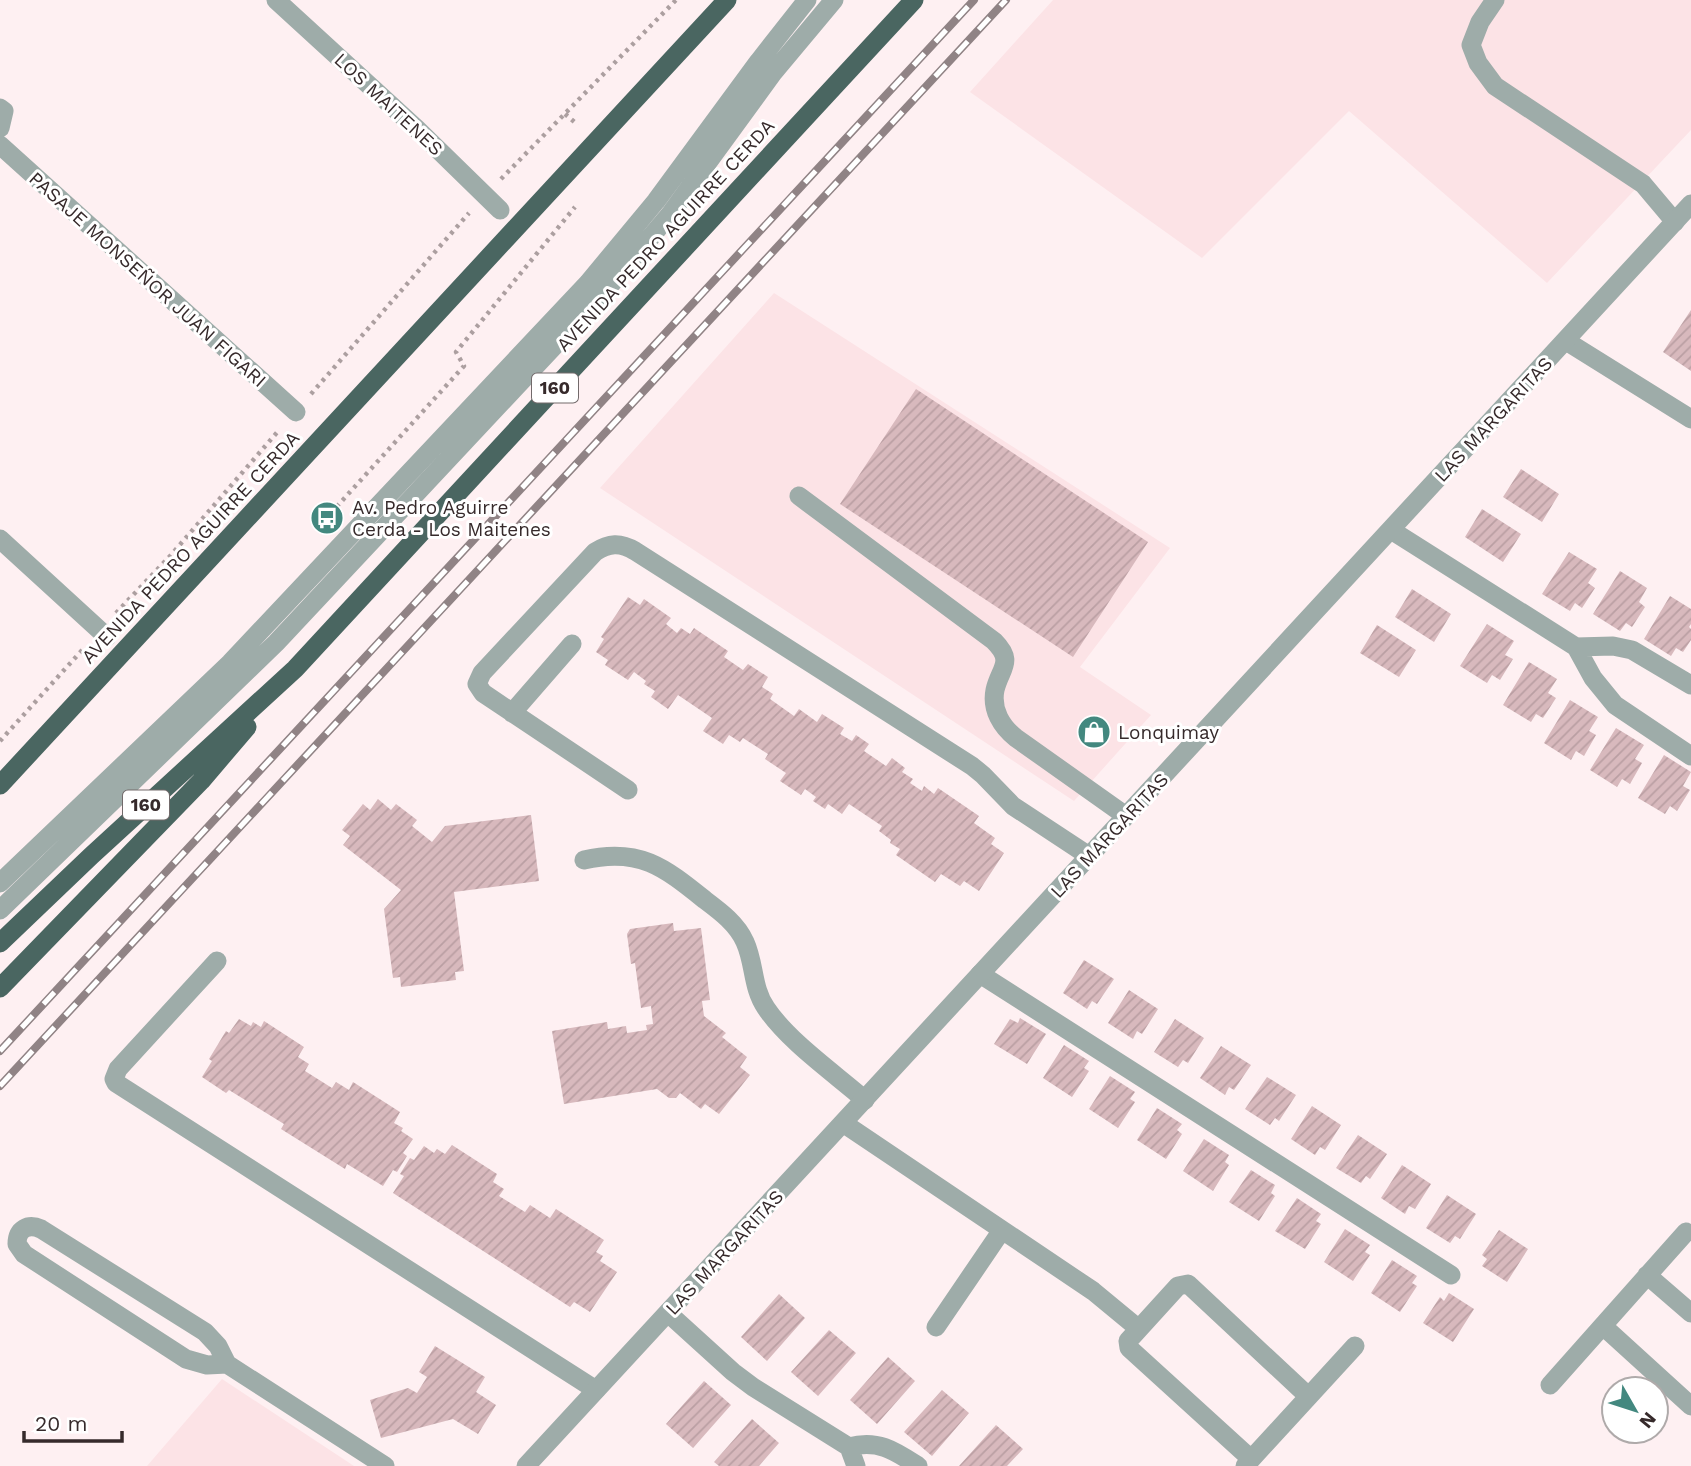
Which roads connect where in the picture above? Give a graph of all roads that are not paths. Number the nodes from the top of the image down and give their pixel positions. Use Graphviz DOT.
graph roads {
  1 [pos="276,0"];
  2 [pos="727,0"];
  3 [pos="807,0"];
  4 [pos="834,0"];
  5 [pos="914,0"];
  6 [pos="1495,0"];
  7 [pos="0,108"];
  8 [pos="0,128"];
  9 [pos="0,145"];
  10 [pos="1691,204"];
  11 [pos="500,210"];
  12 [pos="1675,222"];
  13 [pos="1566,341"];
  14 [pos="296,412"];
  15 [pos="1691,419"];
  16 [pos="799,496"];
  17 [pos="1391,530"];
  18 [pos="0,539"];
  19 [pos="107,638"];
  20 [pos="572,644"];
  21 [pos="1576,647"];
  22 [pos="295,669"];
  23 [pos="1691,685"];
  24 [pos="512,713"];
  25 [pos="1691,755"];
  26 [pos="0,785"];
  27 [pos="628,790"];
  28 [pos="1126,817"];
  29 [pos="1089,856"];
  30 [pos="584,860"];
  31 [pos="0,883"];
  32 [pos="0,910"];
  33 [pos="0,943"];
  34 [pos="217,961"];
  35 [pos="981,974"];
  36 [pos="0,988"];
  37 [pos="865,1100"];
  38 [pos="842,1124"];
  39 [pos="1002,1230"];
  40 [pos="1686,1232"];
  41 [pos="1451,1275"];
  42 [pos="1647,1275"];
  43 [pos="668,1312"];
  44 [pos="1691,1313"];
  45 [pos="1603,1326"];
  46 [pos="936,1327"];
  47 [pos="1139,1329"];
  48 [pos="1354,1346"];
  49 [pos="227,1364"];
  50 [pos="1550,1385"];
  51 [pos="596,1390"];
  52 [pos="1308,1396"];
  53 [pos="1691,1406"];
  54 [pos="853,1457"];
  55 [pos="1248,1463"];
  56 [pos="385,1466"];
  57 [pos="526,1466"];
  58 [pos="918,1466"];
  1 -- 11 [label="street, LOS MAITENES"];
  2 -- 26 [label="highway, AVENIDA PEDRO AGUIRRE CERDA"];
  3 -- 31 [label="street"];
  4 -- 32 [label="street"];
  5 -- 22 [label="highway, AVENIDA PEDRO AGUIRRE CERDA / 160"];
  6 -- 12 [label="street"];
  7 -- 8 [label="street"];
  9 -- 14 [label="street, PASAJE MONSEÑOR JUAN FIGARI"];
  10 -- 12 [label="street, LAS MARGARITAS"];
  12 -- 13 [label="street, LAS MARGARITAS"];
  13 -- 15 [label="street"];
  13 -- 17 [label="street, LAS MARGARITAS"];
  16 -- 28 [label="street"];
  17 -- 21 [label="street"];
  17 -- 28 [label="street, LAS MARGARITAS"];
  18 -- 19 [label="street"];
  20 -- 24 [label="street"];
  21 -- 23 [label="street"];
  21 -- 25 [label="street"];
  22 -- 33 [label="highway, AVENIDA PEDRO AGUIRRE CERDA / 160"];
  22 -- 36 [label="highway"];
  24 -- 27 [label="street"];
  24 -- 29 [label="street"];
  28 -- 29 [label="street, LAS MARGARITAS"];
  29 -- 35 [label="street, LAS MARGARITAS"];
  30 -- 37 [label="street"];
  34 -- 51 [label="street"];
  35 -- 37 [label="street, LAS MARGARITAS"];
  35 -- 41 [label="street"];
  37 -- 38 [label="street, LAS MARGARITAS"];
  38 -- 39 [label="street"];
  38 -- 43 [label="street, LAS MARGARITAS"];
  39 -- 46 [label="street"];
  39 -- 47 [label="street"];
  40 -- 42 [label="street"];
  42 -- 44 [label="street"];
  42 -- 45 [label="street"];
  43 -- 51 [label="street, LAS MARGARITAS"];
  43 -- 54 [label="street"];
  45 -- 50 [label="street"];
  45 -- 53 [label="street"];
  47 -- 52 [label="street"];
  47 -- 55 [label="street"];
  48 -- 52 [label="street"];
  49 -- 49 [label="street"];
  49 -- 56 [label="street"];
  51 -- 57 [label="street, LAS MARGARITAS"];
  52 -- 55 [label="street"];
  54 -- 58 [label="street"];
}
